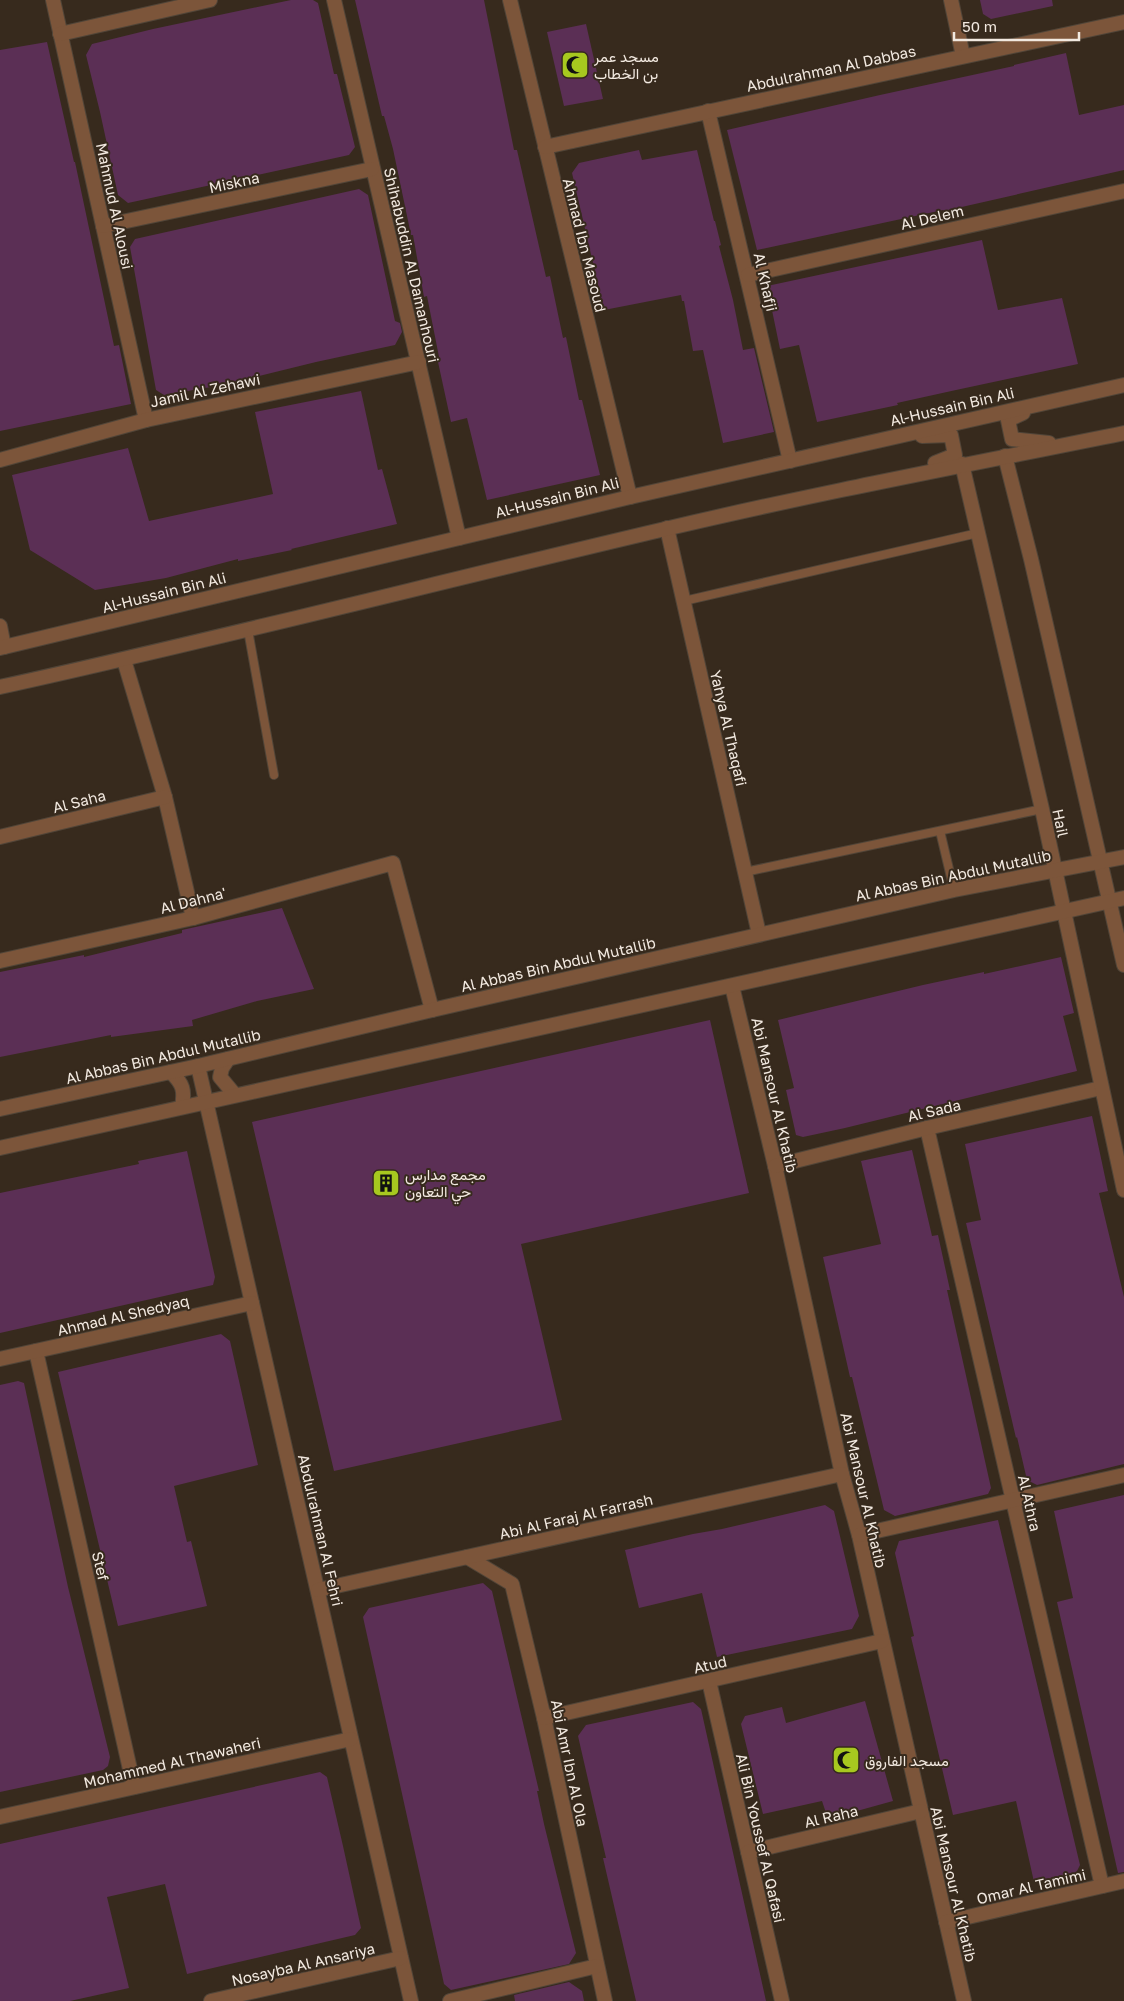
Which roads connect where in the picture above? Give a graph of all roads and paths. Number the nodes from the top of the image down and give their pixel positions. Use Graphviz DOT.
graph roads {
  1 [pos="52,0"];
  2 [pos="210,0"];
  3 [pos="334,0"];
  4 [pos="510,0"];
  5 [pos="951,0"];
  6 [pos="1124,22"];
  7 [pos="60,34"];
  8 [pos="963,56"];
  9 [pos="708,111"];
  10 [pos="545,147"];
  11 [pos="372,169"];
  12 [pos="1124,191"];
  13 [pos="103,226"];
  14 [pos="748,275"];
  15 [pos="419,362"];
  16 [pos="1124,385"];
  17 [pos="1051,400"];
  18 [pos="146,420"];
  19 [pos="1124,433"];
  20 [pos="892,437"];
  21 [pos="1066,444"];
  22 [pos="1006,456"];
  23 [pos="0,460"];
  24 [pos="790,461"];
  25 [pos="962,464"];
  26 [pos="900,478"];
  27 [pos="630,496"];
  28 [pos="667,528"];
  29 [pos="978,534"];
  30 [pos="459,538"];
  31 [pos="684,601"];
  32 [pos="0,626"];
  33 [pos="248,630"];
  34 [pos="2,648"];
  35 [pos="124,660"];
  36 [pos="0,687"];
  37 [pos="274,775"];
  38 [pos="165,797"];
  39 [pos="1042,809"];
  40 [pos="940,831"];
  41 [pos="0,837"];
  42 [pos="1124,857"];
  43 [pos="1101,862"];
  44 [pos="1055,870"];
  45 [pos="745,872"];
  46 [pos="954,890"];
  47 [pos="1117,900"];
  48 [pos="1064,912"];
  49 [pos="193,918"];
  50 [pos="759,934"];
  51 [pos="0,961"];
  52 [pos="1124,965"];
  53 [pos="732,986"];
  54 [pos="432,1010"];
  55 [pos="228,1059"];
  56 [pos="198,1066"];
  57 [pos="171,1072"];
  58 [pos="1101,1088"];
  59 [pos="235,1095"];
  60 [pos="207,1101"];
  61 [pos="182,1106"];
  62 [pos="0,1109"];
  63 [pos="927,1128"];
  64 [pos="0,1148"];
  65 [pos="775,1166"];
  66 [pos="1124,1190"];
  67 [pos="252,1303"];
  68 [pos="36,1351"];
  69 [pos="0,1359"];
  70 [pos="842,1474"];
  71 [pos="1124,1476"];
  72 [pos="1013,1499"];
  73 [pos="859,1536"];
  74 [pos="467,1557"];
  75 [pos="318,1590"];
  76 [pos="882,1641"];
  77 [pos="709,1682"];
  78 [pos="544,1718"];
  79 [pos="351,1739"];
  80 [pos="134,1788"];
  81 [pos="921,1811"];
  82 [pos="0,1817"];
  83 [pos="748,1852"];
  84 [pos="1124,1881"];
  85 [pos="1102,1886"];
  86 [pos="946,1922"];
  87 [pos="401,1958"];
  88 [pos="597,1966"];
  89 [pos="211,2001"];
  90 [pos="411,2001"];
  91 [pos="450,2001"];
  92 [pos="605,2001"];
  93 [pos="782,2001"];
  94 [pos="964,2001"];
  1 -- 7 [label="street, Mahmud Al Alousi"];
  2 -- 7 [label="street"];
  3 -- 11 [label="street, Shihabuddin Al Damanhouri"];
  4 -- 10 [label="street, Ahmad Ibn Masoud"];
  5 -- 8 [label="street"];
  6 -- 8 [label="street, Abdulrahman Al Dabbas"];
  7 -- 13 [label="street, Mahmud Al Alousi"];
  8 -- 9 [label="street, Abdulrahman Al Dabbas"];
  9 -- 10 [label="street, Abdulrahman Al Dabbas"];
  9 -- 14 [label="street, Al Khafji"];
  10 -- 27 [label="street, Ahmad Ibn Masoud"];
  11 -- 13 [label="street, Miskna"];
  11 -- 15 [label="street, Shihabuddin Al Damanhouri"];
  12 -- 14 [label="street, Al Delem"];
  13 -- 18 [label="street, Mahmud Al Alousi"];
  14 -- 24 [label="street, Al Khafji"];
  15 -- 18 [label="street, Jamil Al Zehawi"];
  15 -- 30 [label="street, Shihabuddin Al Damanhouri"];
  16 -- 17 [label="street, Al-Hussain Bin Ali"];
  17 -- 20 [label="street, Al-Hussain Bin Ali"];
  17 -- 21 [label="street"];
  18 -- 23 [label="street, Jamil Al Zehawi"];
  19 -- 21 [label="street"];
  20 -- 24 [label="street, Al-Hussain Bin Ali"];
  20 -- 26 [label="street"];
  21 -- 22 [label="street"];
  22 -- 25 [label="street"];
  22 -- 43 [label="street, Hail"];
  24 -- 27 [label="street, Al-Hussain Bin Ali"];
  25 -- 26 [label="street"];
  25 -- 29 [label="street, Hail"];
  26 -- 28 [label="street"];
  27 -- 30 [label="street, Al-Hussain Bin Ali"];
  28 -- 31 [label="street, Yahya Al Thaqafi"];
  28 -- 33 [label="street"];
  29 -- 31 [label="lane"];
  29 -- 39 [label="street, Hail"];
  30 -- 34 [label="street, Al-Hussain Bin Ali"];
  31 -- 45 [label="street, Yahya Al Thaqafi"];
  32 -- 34 [label="street"];
  33 -- 35 [label="street"];
  33 -- 37 [label="lane"];
  35 -- 36 [label="street"];
  35 -- 38 [label="street"];
  38 -- 41 [label="street, Al Saha"];
  38 -- 49 [label="street"];
  39 -- 40 [label="lane"];
  39 -- 44 [label="street, Hail"];
  40 -- 45 [label="lane"];
  40 -- 46 [label="lane"];
  42 -- 43 [label="street, Al Abbas Bin Abdul Mutallib"];
  43 -- 44 [label="street, Al Abbas Bin Abdul Mutallib"];
  43 -- 47 [label="street, Hail"];
  44 -- 46 [label="street, Al Abbas Bin Abdul Mutallib"];
  44 -- 48 [label="street, Hail"];
  45 -- 50 [label="street, Yahya Al Thaqafi"];
  46 -- 50 [label="street, Al Abbas Bin Abdul Mutallib"];
  47 -- 48 [label="street"];
  47 -- 52 [label="street, Hail"];
  48 -- 53 [label="street"];
  48 -- 58 [label="street, Hail"];
  49 -- 51 [label="street, Al Dahna'"];
  49 -- 54 [label="street, Al Dahna'"];
  50 -- 54 [label="street, Al Abbas Bin Abdul Mutallib"];
  53 -- 59 [label="street"];
  53 -- 65 [label="street, Abi Mansour Al Khatib"];
  54 -- 55 [label="street, Al Abbas Bin Abdul Mutallib"];
  55 -- 56 [label="street, Al Abbas Bin Abdul Mutallib"];
  55 -- 59 [label="street"];
  56 -- 57 [label="street, Al Abbas Bin Abdul Mutallib"];
  56 -- 60 [label="street, Abdulrahman Al Fehri"];
  57 -- 61 [label="street"];
  57 -- 62 [label="street, Al Abbas Bin Abdul Mutallib"];
  58 -- 63 [label="street, Al Sada"];
  58 -- 66 [label="street, Hail"];
  59 -- 60 [label="street"];
  60 -- 61 [label="street"];
  60 -- 67 [label="street, Abdulrahman Al Fehri"];
  61 -- 64 [label="street"];
  63 -- 65 [label="street, Al Sada"];
  63 -- 72 [label="street, Al Athra"];
  65 -- 70 [label="street, Abi Mansour Al Khatib"];
  67 -- 68 [label="street, Ahmad Al Shedyaq"];
  67 -- 75 [label="street, Abdulrahman Al Fehri"];
  68 -- 69 [label="street, Ahmad Al Shedyaq"];
  68 -- 80 [label="street, Stef"];
  70 -- 73 [label="street, Abi Mansour Al Khatib"];
  70 -- 74 [label="street, Abi Al Faraj Al Farrash"];
  71 -- 72 [label="street"];
  72 -- 73 [label="street"];
  72 -- 85 [label="street, Al Athra"];
  73 -- 76 [label="street, Abi Mansour Al Khatib"];
  74 -- 75 [label="street, Abi Al Faraj Al Farrash"];
  74 -- 78 [label="street, Abi Amr Ibn Al Ola"];
  75 -- 79 [label="street, Abdulrahman Al Fehri"];
  76 -- 77 [label="street, Atud"];
  76 -- 81 [label="street, Abi Mansour Al Khatib"];
  77 -- 78 [label="street, Atud"];
  77 -- 83 [label="street, Ali Bin Youssef Al Qafasi"];
  78 -- 88 [label="street, Abi Amr Ibn Al Ola"];
  79 -- 80 [label="street, Mohammed Al Thawaheri"];
  79 -- 87 [label="street, Abdulrahman Al Fehri"];
  80 -- 82 [label="street, Mohammed Al Thawaheri"];
  81 -- 83 [label="street, Al Raha"];
  81 -- 86 [label="street, Abi Mansour Al Khatib"];
  83 -- 93 [label="street, Ali Bin Youssef Al Qafasi"];
  84 -- 85 [label="street, Omar Al Tamimi"];
  85 -- 86 [label="street, Omar Al Tamimi"];
  86 -- 94 [label="street, Abi Mansour Al Khatib"];
  87 -- 89 [label="street, Nosayba Al Ansariya"];
  87 -- 90 [label="street, Abdulrahman Al Fehri"];
  88 -- 91 [label="street"];
  88 -- 92 [label="street, Abi Amr Ibn Al Ola"];
}
